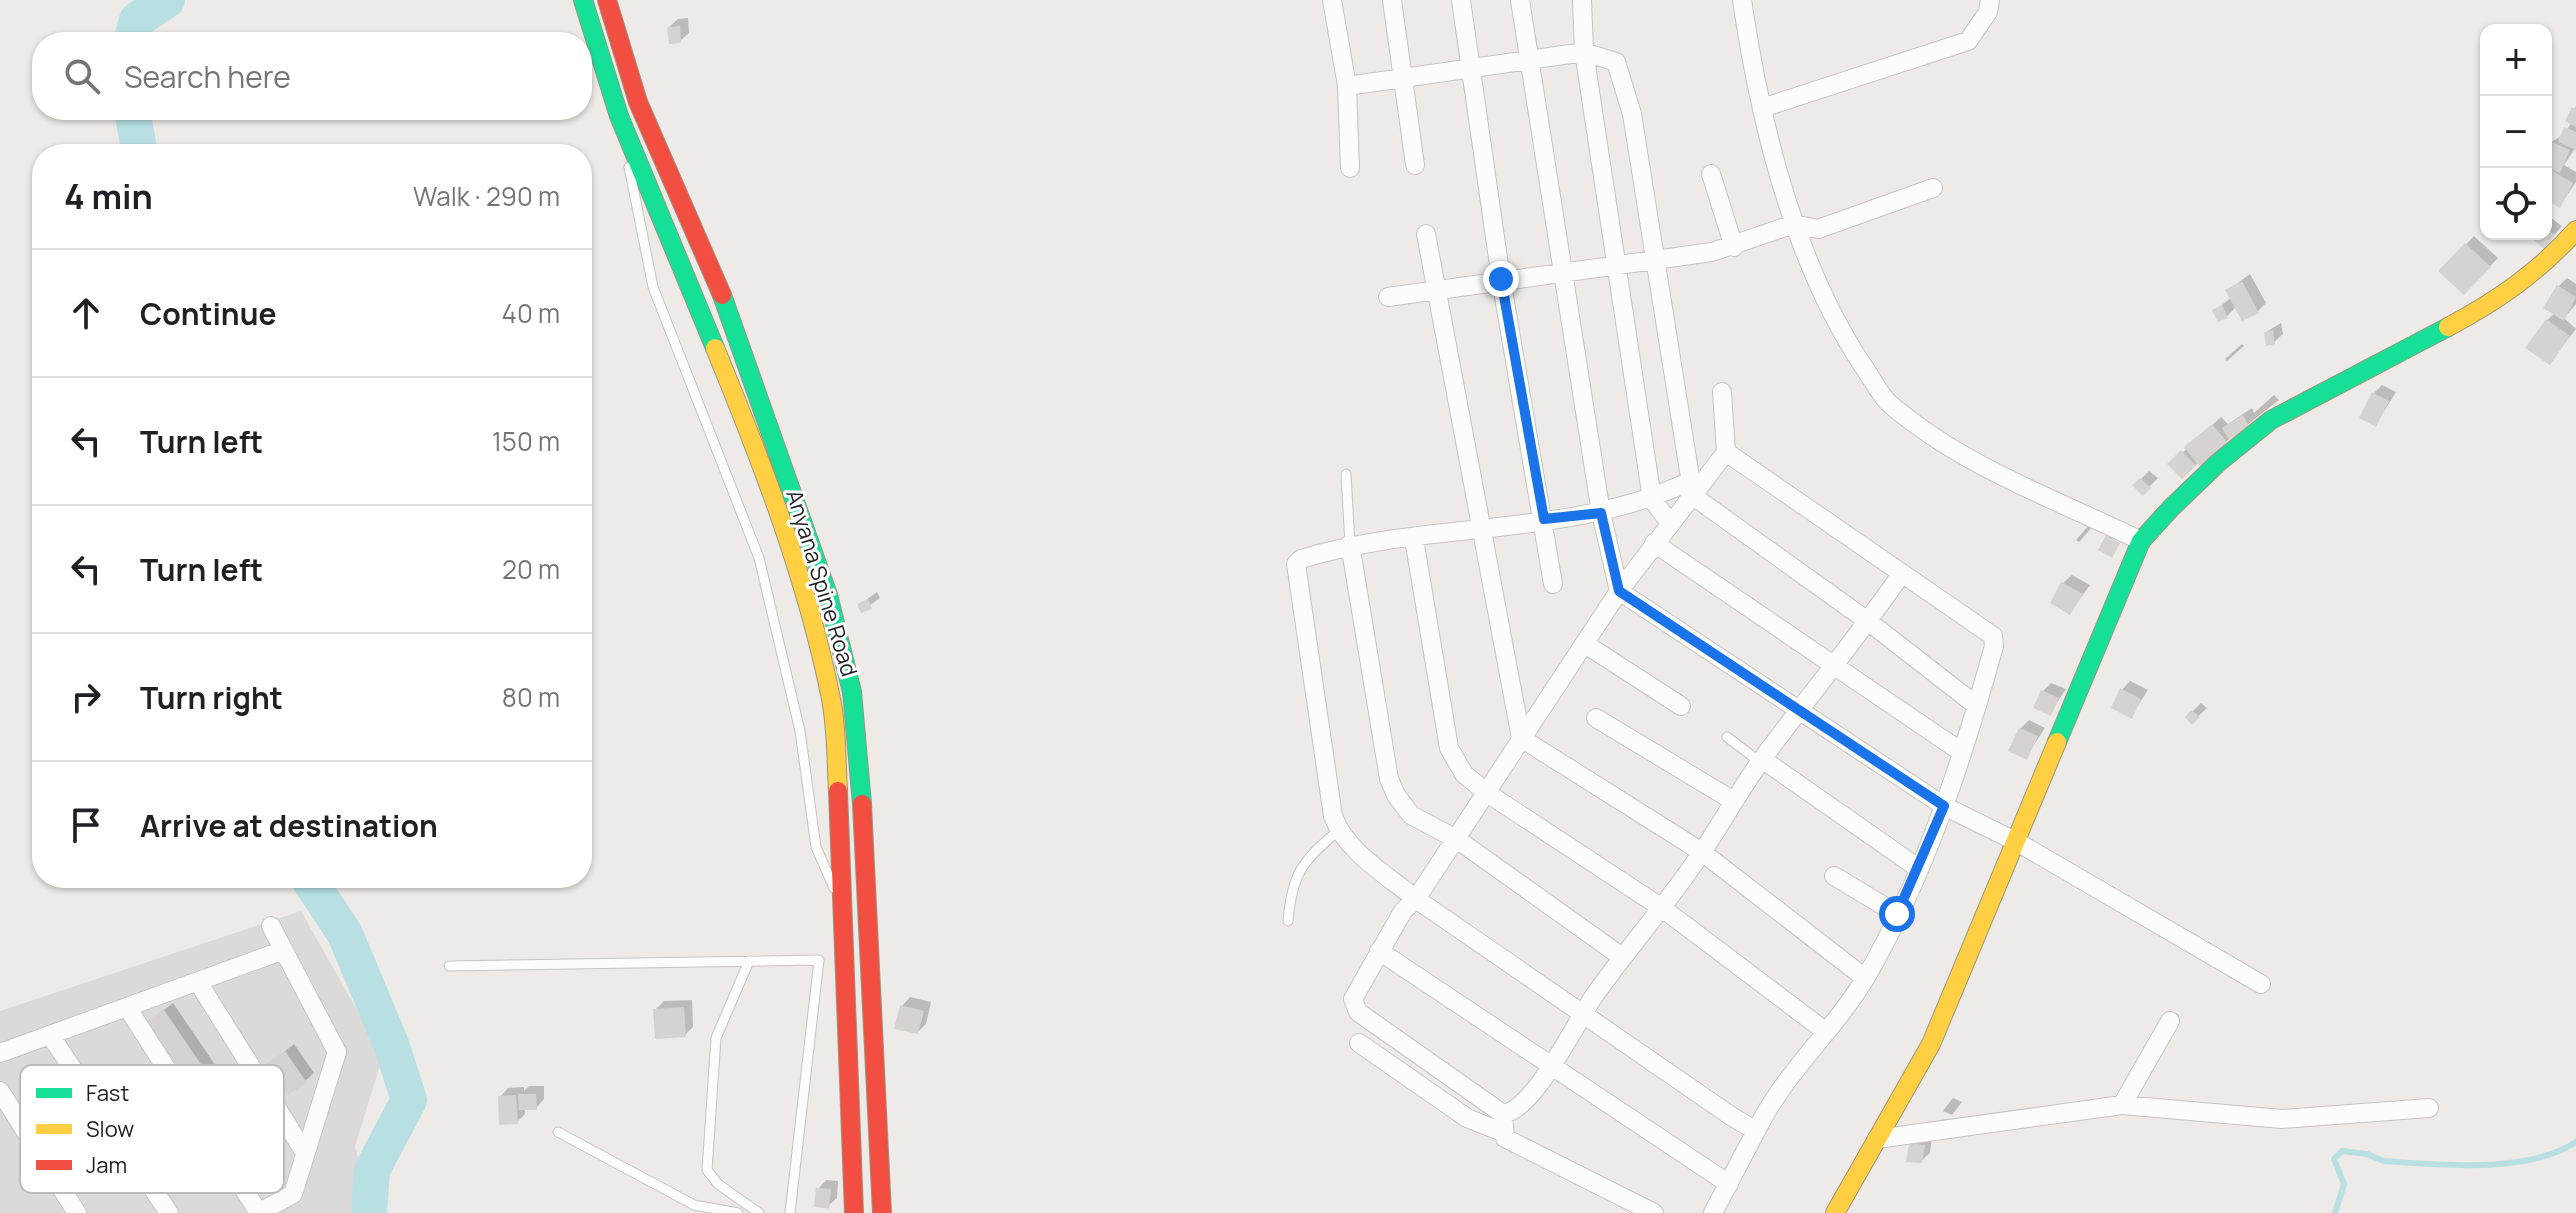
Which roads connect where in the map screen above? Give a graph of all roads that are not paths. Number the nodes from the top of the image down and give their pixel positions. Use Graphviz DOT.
graph roads {
  1 [pos="583,0"];
  2 [pos="607,0"];
  3 [pos="1332,0"];
  4 [pos="1392,0"];
  5 [pos="1461,0"];
  6 [pos="1520,0"];
  7 [pos="1582,0"];
  8 [pos="1742,0"];
  9 [pos="1990,0"];
  10 [pos="1584,52"];
  11 [pos="1529,59"];
  12 [pos="1472,67"];
  13 [pos="1403,81"];
  14 [pos="1347,86"];
  15 [pos="1762,108"];
  16 [pos="619,116"];
  17 [pos="1415,165"];
  18 [pos="1350,168"];
  19 [pos="1711,174"];
  20 [pos="1933,188"];
  21 [pos="1794,224"];
  22 [pos="2576,230"];
  23 [pos="1426,234"];
  24 [pos="1734,247"];
  25 [pos="1655,257"];
  26 [pos="1616,265"];
  27 [pos="1565,273"];
  28 [pos="1501,279"];
  29 [pos="1439,292"];
  30 [pos="1388,297"];
  31 [pos="1722,392"];
  32 [pos="1726,452"];
  33 [pos="1346,474"];
  34 [pos="1692,488"];
  35 [pos="1652,499"];
  36 [pos="1601,513"];
  37 [pos="1544,519"];
  38 [pos="1670,523"];
  39 [pos="1482,528"];
  40 [pos="1414,539"];
  41 [pos="2141,541"];
  42 [pos="1654,543"];
  43 [pos="1350,544"];
  44 [pos="1902,573"];
  45 [pos="1553,584"];
  46 [pos="1619,591"];
  47 [pos="1869,622"];
  48 [pos="1585,644"];
  49 [pos="1836,666"];
  50 [pos="1681,706"];
  51 [pos="1977,706"];
  52 [pos="1800,708"];
  53 [pos="1596,718"];
  54 [pos="1727,737"];
  55 [pos="1521,738"];
  56 [pos="1960,751"];
  57 [pos="1761,761"];
  58 [pos="1487,793"];
  59 [pos="1732,800"];
  60 [pos="1944,806"];
  61 [pos="1338,831"];
  62 [pos="1458,840"];
  63 [pos="2017,842"];
  64 [pos="1702,852"];
  65 [pos="1918,868"];
  66 [pos="1834,876"];
  67 [pos="1416,899"];
  68 [pos="843,905"];
  69 [pos="1662,908"];
  70 [pos="1897,914"];
  71 [pos="1288,921"];
  72 [pos="271,926"];
  73 [pos="284,950"];
  74 [pos="1379,951"];
  75 [pos="1622,957"];
  76 [pos="749,961"];
  77 [pos="449,966"];
  78 [pos="1865,978"];
  79 [pos="198,982"];
  80 [pos="2261,984"];
  81 [pos="127,1007"];
  82 [pos="1582,1013"];
  83 [pos="2170,1021"];
  84 [pos="1825,1031"];
  85 [pos="50,1035"];
  86 [pos="1359,1043"];
  87 [pos="0,1053"];
  88 [pos="70,1065"];
  89 [pos="164,1065"];
  90 [pos="250,1065"];
  91 [pos="1550,1067"];
  92 [pos="0,1091"];
  93 [pos="2122,1105"];
  94 [pos="2429,1108"];
  95 [pos="284,1119"];
  96 [pos="20,1123"];
  97 [pos="1503,1123"];
  98 [pos="1756,1131"];
  99 [pos="558,1132"];
  100 [pos="1877,1139"];
  101 [pos="305,1153"];
  102 [pos="1729,1184"];
  103 [pos="64,1193"];
  104 [pos="156,1193"];
  105 [pos="245,1193"];
  106 [pos="77,1213"];
  107 [pos="169,1213"];
  108 [pos="258,1213"];
  109 [pos="738,1213"];
  110 [pos="759,1213"];
  111 [pos="790,1213"];
  112 [pos="854,1213"];
  113 [pos="882,1213"];
  114 [pos="1654,1213"];
  115 [pos="1713,1213"];
  116 [pos="1835,1213"];
  1 -- 16 [label="main road, Anyana Spine Road"];
  2 -- 113 [label="main road, Anyana Spine Road"];
  3 -- 14 [label="street"];
  4 -- 13 [label="street"];
  5 -- 12 [label="street"];
  6 -- 11 [label="street"];
  7 -- 10 [label="street"];
  8 -- 15 [label="street"];
  9 -- 15 [label="street"];
  10 -- 11 [label="street"];
  10 -- 25 [label="street"];
  10 -- 26 [label="street"];
  11 -- 12 [label="street"];
  11 -- 27 [label="street"];
  12 -- 13 [label="street"];
  12 -- 28 [label="street"];
  13 -- 14 [label="street"];
  13 -- 17 [label="street"];
  14 -- 18 [label="street"];
  15 -- 21 [label="street"];
  16 -- 68 [label="lane"];
  16 -- 68 [label="main road, Anyana Spine Road"];
  19 -- 24 [label="street"];
  20 -- 21 [label="street"];
  21 -- 24 [label="street"];
  21 -- 41 [label="street"];
  22 -- 41 [label="main road"];
  23 -- 29 [label="street"];
  24 -- 25 [label="street"];
  25 -- 26 [label="street"];
  25 -- 34 [label="street"];
  26 -- 27 [label="street"];
  26 -- 35 [label="street"];
  27 -- 28 [label="street"];
  27 -- 36 [label="street"];
  28 -- 29 [label="street"];
  28 -- 37 [label="street"];
  29 -- 30 [label="street"];
  29 -- 39 [label="street"];
  31 -- 32 [label="street"];
  32 -- 34 [label="street"];
  32 -- 44 [label="street"];
  33 -- 43 [label="lane"];
  34 -- 35 [label="street"];
  34 -- 38 [label="street"];
  34 -- 47 [label="street"];
  35 -- 36 [label="street"];
  35 -- 38 [label="street"];
  36 -- 37 [label="street"];
  36 -- 46 [label="street"];
  37 -- 39 [label="street"];
  37 -- 45 [label="street"];
  38 -- 42 [label="street"];
  39 -- 40 [label="street"];
  39 -- 55 [label="street"];
  40 -- 43 [label="street"];
  40 -- 58 [label="street"];
  41 -- 63 [label="main road"];
  42 -- 46 [label="street"];
  42 -- 49 [label="street"];
  43 -- 61 [label="street"];
  43 -- 62 [label="street"];
  44 -- 47 [label="street"];
  44 -- 51 [label="street"];
  46 -- 48 [label="street"];
  46 -- 52 [label="street"];
  47 -- 49 [label="street"];
  47 -- 51 [label="street"];
  48 -- 50 [label="street"];
  48 -- 55 [label="street"];
  49 -- 52 [label="street"];
  49 -- 56 [label="street"];
  51 -- 56 [label="street"];
  52 -- 57 [label="street"];
  52 -- 60 [label="street"];
  53 -- 59 [label="street"];
  54 -- 57 [label="lane"];
  55 -- 58 [label="street"];
  55 -- 64 [label="street"];
  56 -- 60 [label="street"];
  57 -- 59 [label="street"];
  57 -- 65 [label="street"];
  58 -- 62 [label="street"];
  58 -- 69 [label="street"];
  59 -- 64 [label="street"];
  60 -- 63 [label="street"];
  60 -- 65 [label="street"];
  61 -- 67 [label="street"];
  61 -- 71 [label="lane"];
  62 -- 67 [label="street"];
  62 -- 75 [label="street"];
  63 -- 80 [label="street"];
  63 -- 100 [label="main road"];
  64 -- 69 [label="street"];
  64 -- 78 [label="street"];
  65 -- 70 [label="street"];
  66 -- 70 [label="street"];
  67 -- 74 [label="street"];
  67 -- 82 [label="street"];
  68 -- 112 [label="main road, Anyana Spine Road"];
  69 -- 75 [label="street"];
  69 -- 84 [label="street"];
  70 -- 78 [label="street"];
  72 -- 73 [label="street"];
  73 -- 79 [label="street"];
  73 -- 101 [label="street"];
  74 -- 91 [label="street"];
  74 -- 97 [label="street"];
  75 -- 82 [label="street"];
  76 -- 77 [label="lane"];
  76 -- 110 [label="lane"];
  76 -- 111 [label="lane"];
  78 -- 84 [label="street"];
  79 -- 81 [label="street"];
  79 -- 90 [label="street"];
  81 -- 85 [label="street"];
  81 -- 89 [label="street"];
  82 -- 91 [label="street"];
  82 -- 98 [label="street"];
  83 -- 93 [label="street"];
  84 -- 98 [label="street"];
  85 -- 87 [label="street"];
  85 -- 88 [label="street"];
  86 -- 97 [label="street"];
  91 -- 97 [label="street"];
  91 -- 102 [label="street"];
  92 -- 96 [label="street"];
  93 -- 94 [label="street"];
  93 -- 100 [label="street"];
  95 -- 101 [label="street"];
  97 -- 114 [label="street"];
  98 -- 102 [label="street"];
  99 -- 109 [label="lane"];
  100 -- 116 [label="main road"];
  101 -- 108 [label="street"];
  102 -- 115 [label="street"];
  103 -- 106 [label="street"];
  104 -- 107 [label="street"];
  105 -- 108 [label="street"];
}
